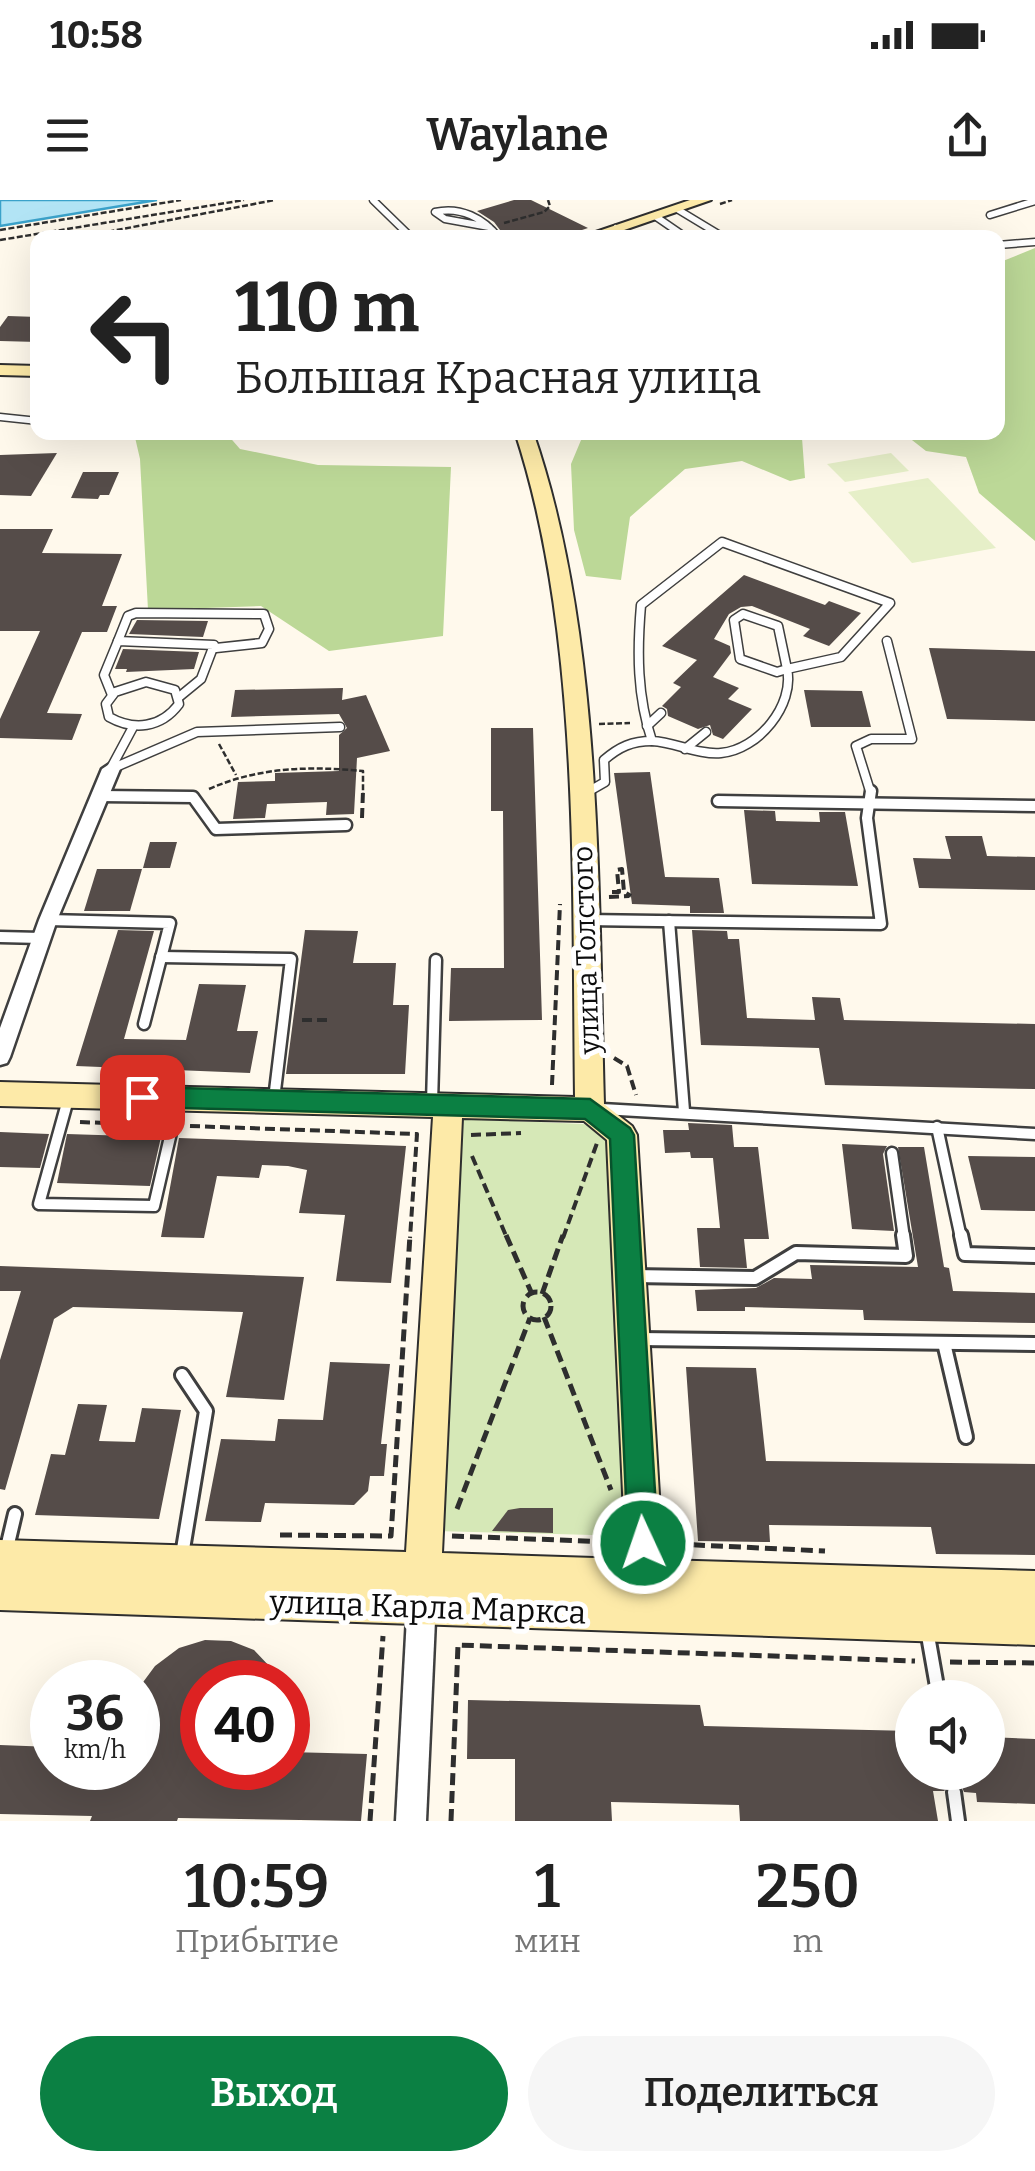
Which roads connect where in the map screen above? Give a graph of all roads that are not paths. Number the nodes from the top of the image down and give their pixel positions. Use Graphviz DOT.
graph roads {
  1 [pos="374,200"];
  2 [pos="704,200"];
  3 [pos="1035,202"];
  4 [pos="677,209"];
  5 [pos="990,215"];
  6 [pos="655,216"];
  7 [pos="489,227"];
  8 [pos="616,228"];
  9 [pos="404,230"];
  10 [pos="491,230"];
  11 [pos="610,230"];
  12 [pos="619,230"];
  13 [pos="675,230"];
  14 [pos="712,230"];
  15 [pos="1035,242"];
  16 [pos="1005,244"];
  17 [pos="0,370"];
  18 [pos="30,371"];
  19 [pos="0,417"];
  20 [pos="30,420"];
  21 [pos="527,440"];
  22 [pos="118,641"];
  23 [pos="888,641"];
  24 [pos="216,648"];
  25 [pos="787,669"];
  26 [pos="112,695"];
  27 [pos="179,696"];
  28 [pos="662,713"];
  29 [pos="133,726"];
  30 [pos="646,726"];
  31 [pos="340,728"];
  32 [pos="706,732"];
  33 [pos="652,741"];
  34 [pos="685,750"];
  35 [pos="111,770"];
  36 [pos="582,795"];
  37 [pos="100,796"];
  38 [pos="718,801"];
  39 [pos="868,804"];
  40 [pos="1035,806"];
  41 [pos="346,825"];
  42 [pos="590,909"];
  43 [pos="669,922"];
  44 [pos="44,929"];
  45 [pos="0,937"];
  46 [pos="161,957"];
  47 [pos="436,960"];
  48 [pos="144,1024"];
  49 [pos="0,1057"];
  50 [pos="0,1094"];
  51 [pos="274,1100"];
  52 [pos="440,1103"];
  53 [pos="66,1108"];
  54 [pos="684,1111"];
  55 [pos="175,1112"];
  56 [pos="588,1121"];
  57 [pos="938,1127"];
  58 [pos="1035,1134"];
  59 [pos="892,1153"];
  60 [pos="1035,1256"];
  61 [pos="630,1276"];
  62 [pos="633,1339"];
  63 [pos="944,1343"];
  64 [pos="1035,1344"];
  65 [pos="182,1375"];
  66 [pos="966,1437"];
  67 [pos="15,1514"];
  68 [pos="181,1563"];
  69 [pos="1,1569"];
  70 [pos="423,1569"];
  71 [pos="644,1576"];
  72 [pos="1035,1590"];
  73 [pos="422,1607"];
  74 [pos="926,1622"];
  75 [pos="1035,1626"];
  76 [pos="937,1680"];
  77 [pos="954,1792"];
  78 [pos="411,1821"];
  79 [pos="958,1821"];
  1 -- 9 [label="lane"];
  2 -- 4 [label="street"];
  3 -- 5 [label="lane"];
  4 -- 6 [label="street"];
  4 -- 14 [label="lane"];
  6 -- 8 [label="street"];
  6 -- 13 [label="lane"];
  7 -- 7 [label="lane"];
  7 -- 10 [label="lane"];
  8 -- 11 [label="street"];
  8 -- 12 [label="lane"];
  15 -- 16 [label="lane"];
  17 -- 18 [label="street"];
  19 -- 20 [label="lane"];
  21 -- 36 [label="street, улица Толстого"];
  22 -- 24 [label="lane"];
  22 -- 24 [label="lane"];
  22 -- 26 [label="lane"];
  23 -- 39 [label="lane"];
  24 -- 27 [label="lane"];
  25 -- 25 [label="lane"];
  25 -- 30 [label="lane"];
  25 -- 34 [label="lane"];
  26 -- 27 [label="lane"];
  26 -- 29 [label="lane"];
  27 -- 29 [label="lane"];
  28 -- 30 [label="lane"];
  29 -- 35 [label="lane"];
  30 -- 33 [label="lane"];
  31 -- 35 [label="lane"];
  32 -- 34 [label="lane"];
  33 -- 34 [label="lane"];
  33 -- 36 [label="lane"];
  35 -- 37 [label="street"];
  36 -- 42 [label="street, улица Толстого"];
  37 -- 41 [label="lane"];
  37 -- 44 [label="street"];
  38 -- 39 [label="lane"];
  39 -- 40 [label="lane"];
  39 -- 43 [label="lane"];
  42 -- 43 [label="lane"];
  42 -- 56 [label="street, улица Толстого"];
  43 -- 54 [label="lane"];
  44 -- 45 [label="lane"];
  44 -- 46 [label="lane"];
  44 -- 49 [label="street"];
  46 -- 48 [label="lane"];
  46 -- 51 [label="lane"];
  47 -- 52 [label="lane"];
  50 -- 53 [label="street"];
  51 -- 52 [label="street"];
  51 -- 55 [label="street"];
  52 -- 56 [label="street"];
  52 -- 70 [label="street"];
  53 -- 55 [label="street"];
  53 -- 55 [label="lane"];
  54 -- 56 [label="lane"];
  54 -- 57 [label="lane"];
  56 -- 61 [label="street"];
  57 -- 58 [label="lane"];
  57 -- 60 [label="lane"];
  59 -- 61 [label="lane"];
  61 -- 62 [label="street"];
  62 -- 63 [label="lane"];
  62 -- 71 [label="street"];
  63 -- 64 [label="lane"];
  63 -- 66 [label="lane"];
  65 -- 68 [label="lane"];
  67 -- 69 [label="lane"];
  68 -- 69 [label="street, улица Карла Маркса"];
  68 -- 70 [label="street, улица Карла Маркса"];
  69 -- 73 [label="street, улица Карла Маркса"];
  70 -- 71 [label="street, улица Карла Маркса"];
  70 -- 73 [label="street"];
  71 -- 72 [label="street, улица Карла Маркса"];
  73 -- 74 [label="street, улица Карла Маркса"];
  73 -- 78 [label="street"];
  74 -- 75 [label="street, улица Карла Маркса"];
  74 -- 76 [label="lane"];
  77 -- 79 [label="lane"];
}
